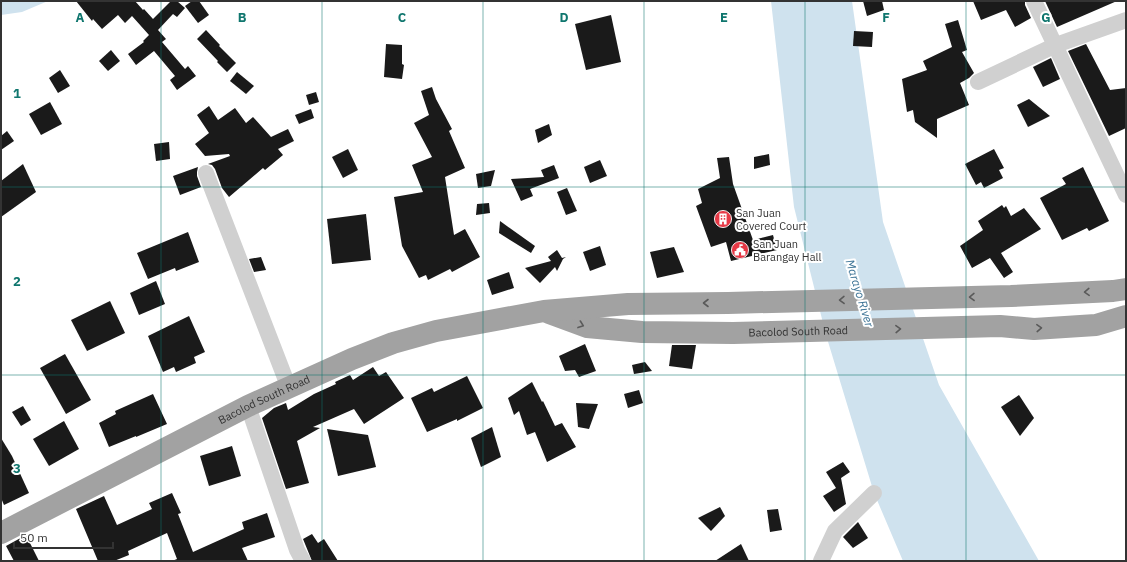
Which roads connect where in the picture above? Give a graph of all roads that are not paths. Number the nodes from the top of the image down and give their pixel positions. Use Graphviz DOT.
graph roads {
  1 [pos="1034,1"];
  2 [pos="1126,20"];
  3 [pos="1056,45"];
  4 [pos="978,82"];
  5 [pos="206,173"];
  6 [pos="1126,195"];
  7 [pos="1126,289"];
  8 [pos="544,311"];
  9 [pos="1126,316"];
  10 [pos="289,388"];
  11 [pos="248,406"];
  12 [pos="874,493"];
  13 [pos="1,534"];
  14 [pos="303,561"];
  15 [pos="821,561"];
  1 -- 3 [label="street"];
  2 -- 3 [label="street"];
  3 -- 4 [label="street"];
  3 -- 6 [label="street"];
  5 -- 10 [label="street"];
  7 -- 8 [label="highway, Bacolod South Road, one-way"];
  8 -- 9 [label="highway, Bacolod South Road, one-way"];
  8 -- 10 [label="highway, Bacolod South Road"];
  10 -- 11 [label="highway, Bacolod South Road"];
  11 -- 13 [label="highway, Bacolod South Road"];
  11 -- 14 [label="street"];
  12 -- 15 [label="street"];
}
